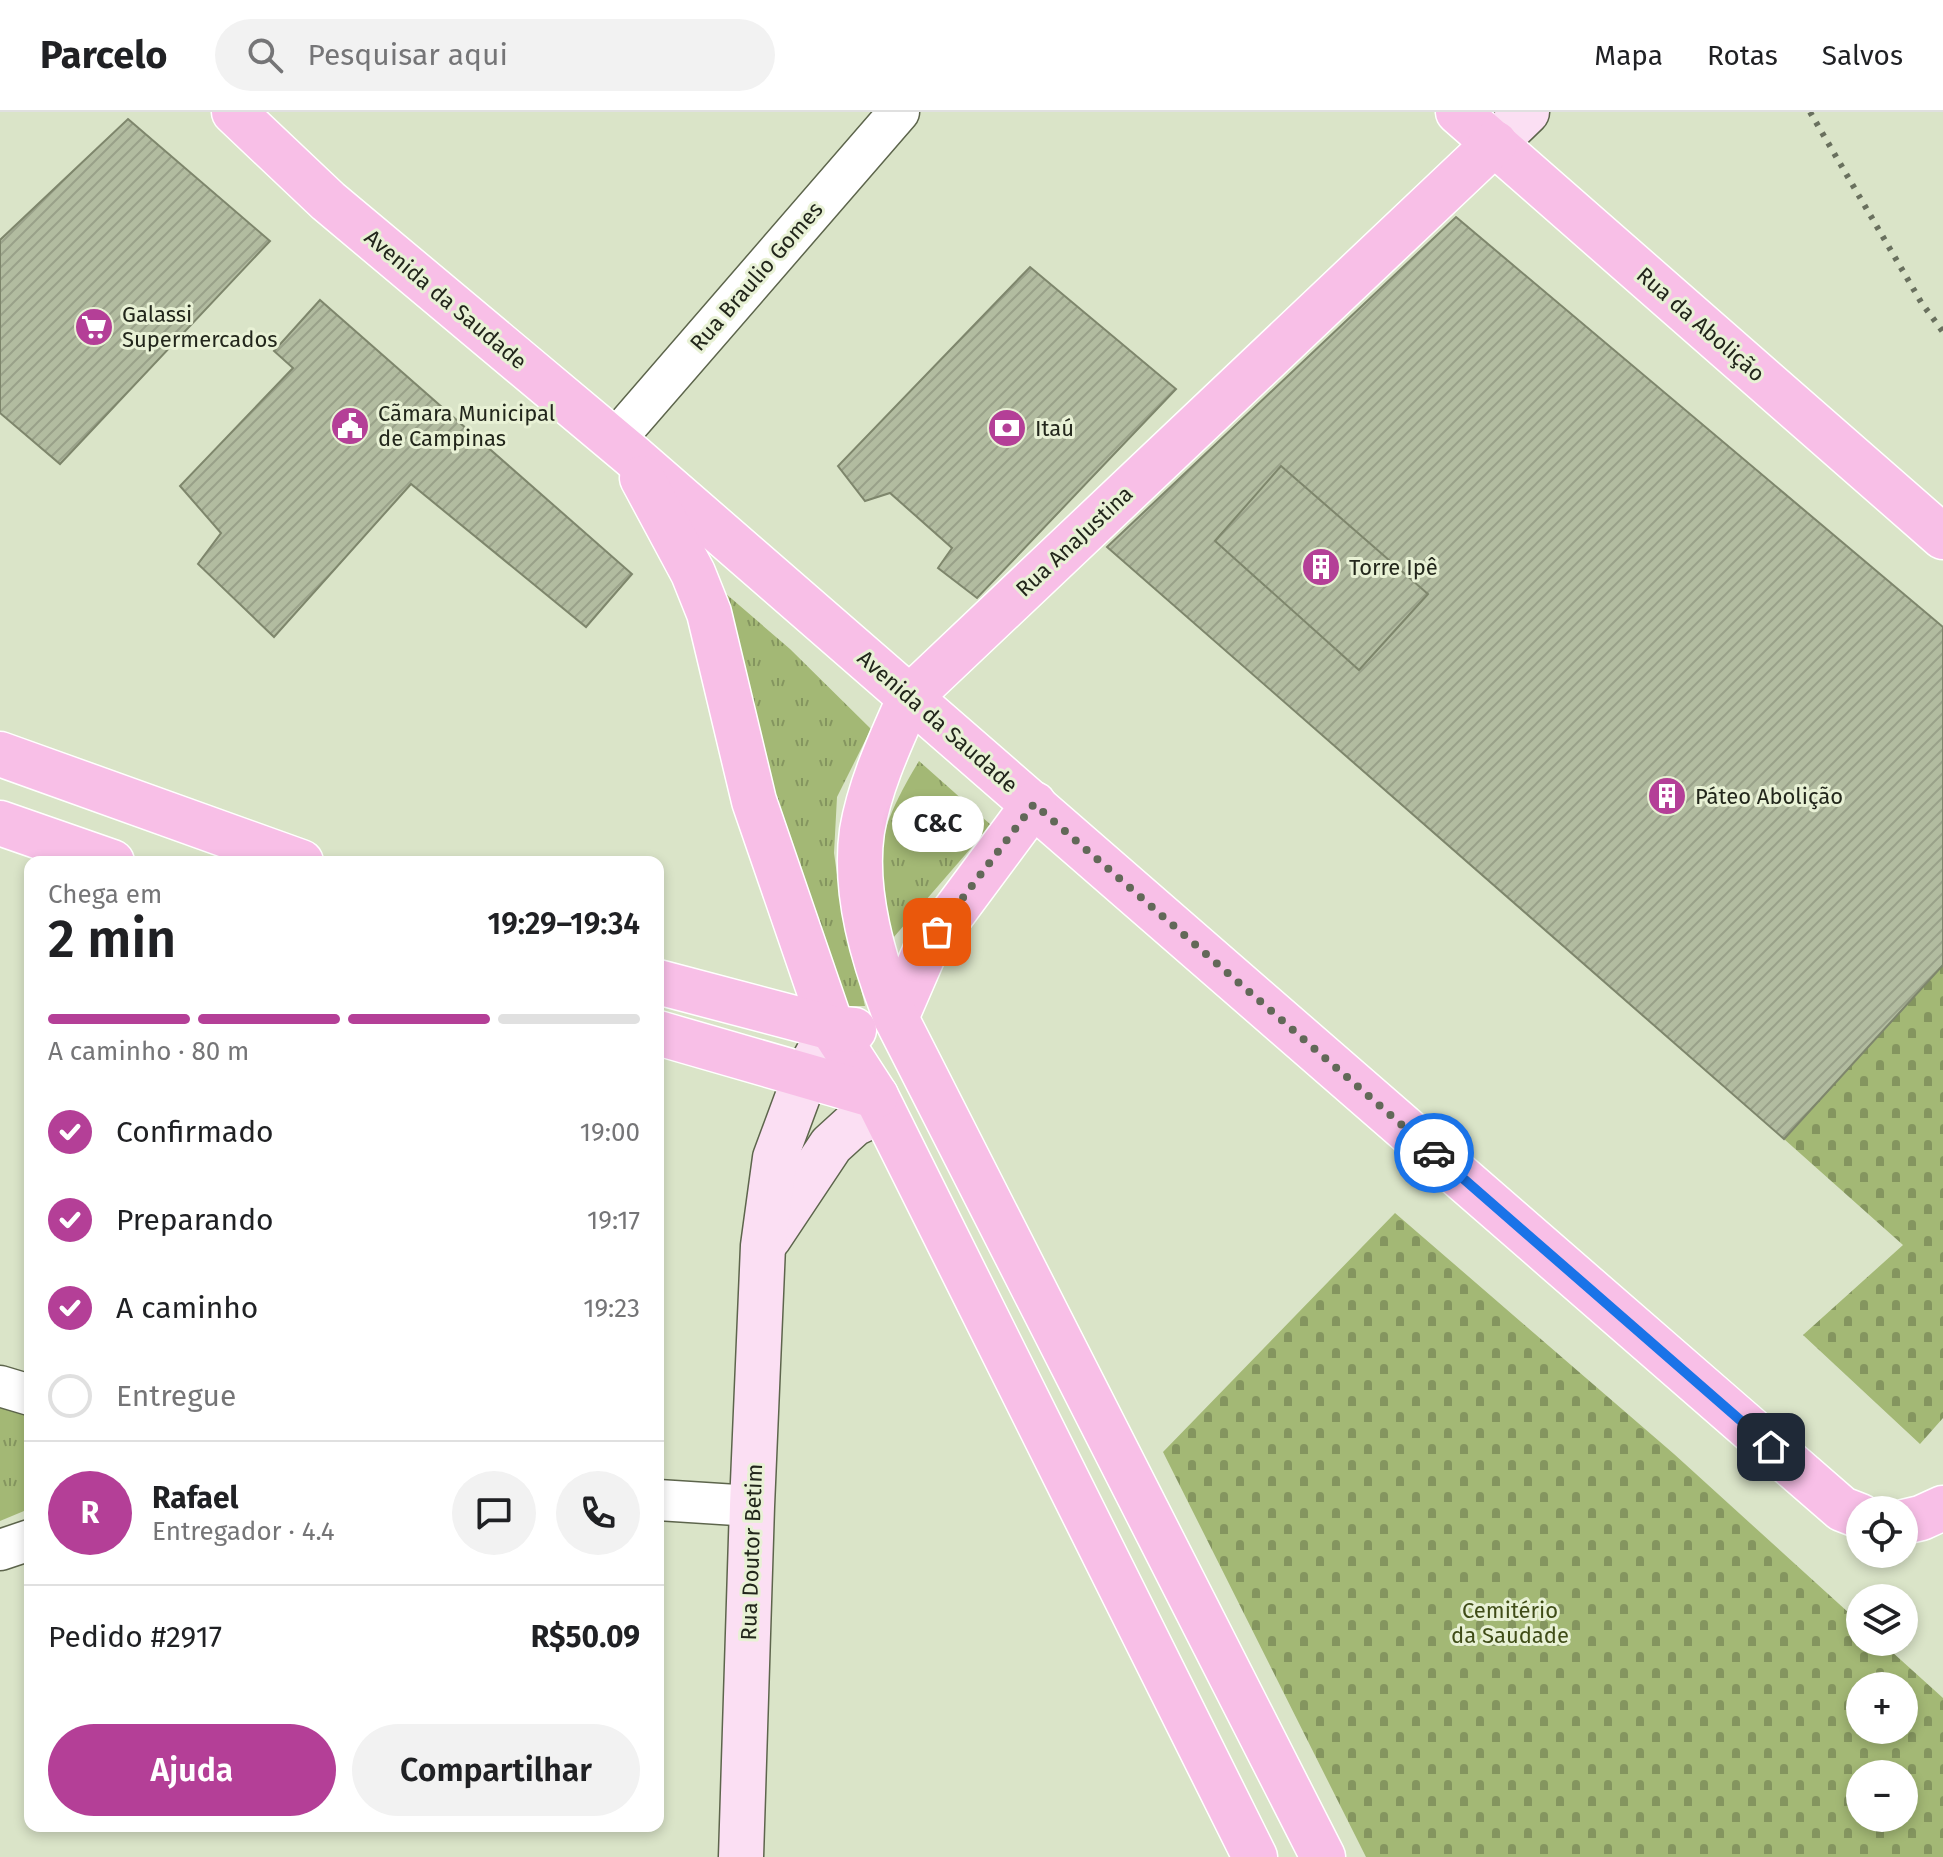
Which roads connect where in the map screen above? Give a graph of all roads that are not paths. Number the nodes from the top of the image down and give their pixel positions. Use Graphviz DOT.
graph roads {
  1 [pos="234,112"];
  2 [pos="899,112"];
  3 [pos="1458,112"];
  4 [pos="1527,112"];
  5 [pos="1495,143"];
  6 [pos="622,448"];
  7 [pos="1943,537"];
  8 [pos="910,697"];
  9 [pos="0,754"];
  10 [pos="1034,804"];
  11 [pos="0,823"];
  12 [pos="95,856"];
  13 [pos="284,856"];
  14 [pos="664,984"];
  15 [pos="900,1026"];
  16 [pos="832,1028"];
  17 [pos="664,1035"];
  18 [pos="805,1077"];
  19 [pos="879,1104"];
  20 [pos="763,1246"];
  21 [pos="664,1500"];
  22 [pos="752,1506"];
  23 [pos="1943,1508"];
  24 [pos="1846,1511"];
  25 [pos="1918,1519"];
  26 [pos="24,1543"];
  27 [pos="0,1550"];
  28 [pos="741,1857"];
  29 [pos="1255,1857"];
  30 [pos="1323,1857"];
  1 -- 6 [label="main road, Avenida da Saudade"];
  2 -- 6 [label="street, Rua Braulio Gomes"];
  3 -- 5 [label="main road, Rua da Abolição"];
  4 -- 5 [label="street"];
  5 -- 7 [label="main road, Rua da Abolição"];
  5 -- 8 [label="main road, Rua AnaJustina"];
  6 -- 8 [label="main road, Avenida da Saudade"];
  6 -- 16 [label="main road"];
  8 -- 10 [label="main road, Avenida da Saudade"];
  8 -- 15 [label="main road, Rua AnaJustina"];
  9 -- 13 [label="main road"];
  10 -- 15 [label="main road"];
  10 -- 24 [label="main road, Avenida da Saudade"];
  11 -- 12 [label="main road"];
  14 -- 16 [label="main road"];
  15 -- 16 [label="main road"];
  15 -- 30 [label="main road, Rua AnaJustina"];
  16 -- 18 [label="street, Rua Doutor Betim"];
  16 -- 19 [label="main road"];
  17 -- 18 [label="main road"];
  18 -- 19 [label="main road"];
  18 -- 20 [label="street, Rua Doutor Betim"];
  19 -- 20 [label="street"];
  19 -- 29 [label="main road"];
  20 -- 22 [label="street, Rua Doutor Betim"];
  21 -- 22 [label="street"];
  22 -- 28 [label="street, Rua Doutor Betim"];
  23 -- 25 [label="main road"];
  26 -- 27 [label="street"];
}
